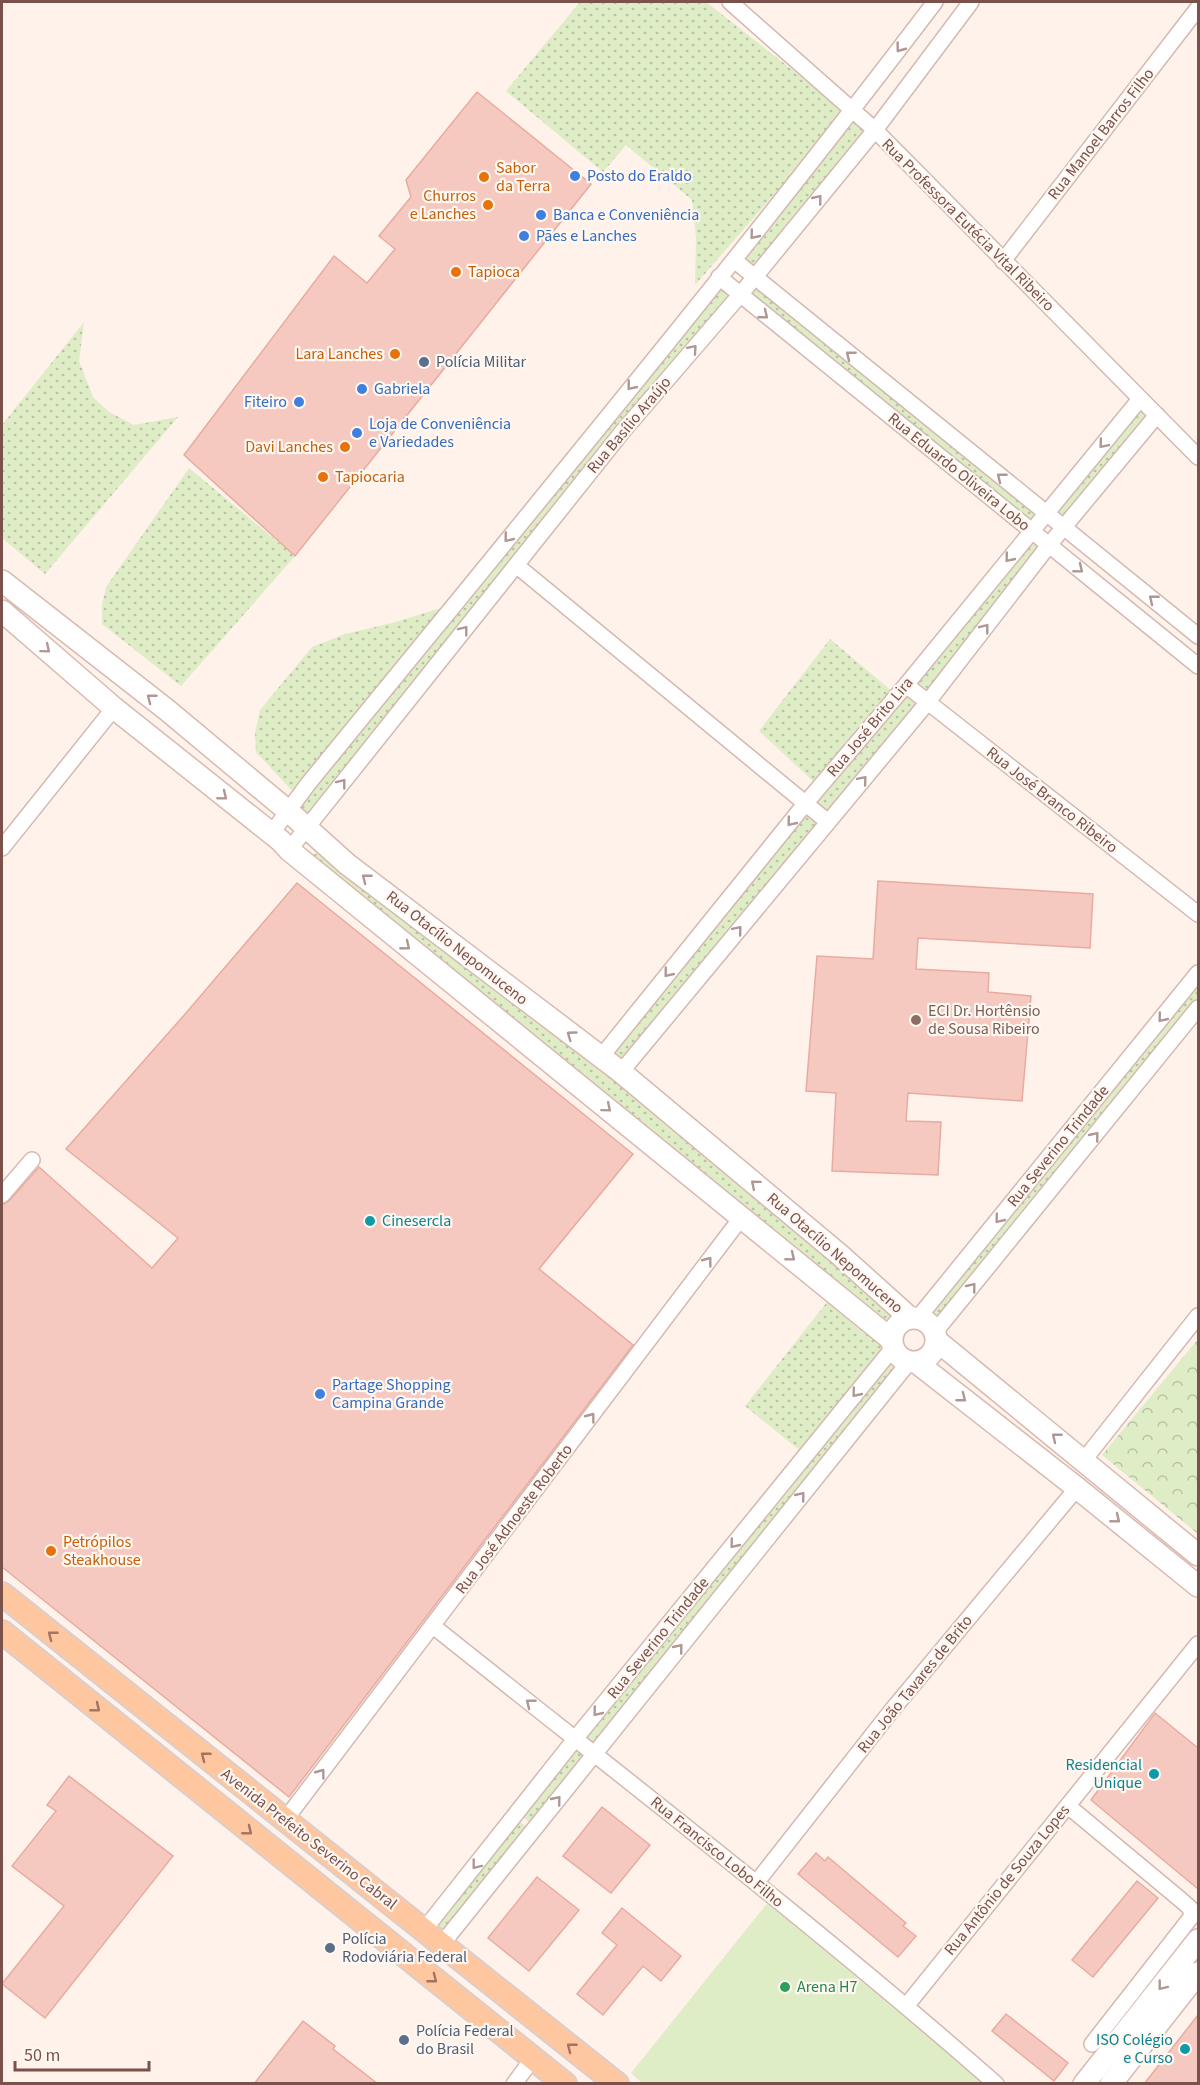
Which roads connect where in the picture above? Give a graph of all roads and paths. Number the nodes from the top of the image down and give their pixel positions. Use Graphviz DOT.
graph roads {
  1 [pos="730,2"];
  2 [pos="935,2"];
  3 [pos="971,2"];
  4 [pos="1198,8"];
  5 [pos="853,110"];
  6 [pos="875,130"];
  7 [pos="734,260"];
  8 [pos="1003,261"];
  9 [pos="719,277"];
  10 [pos="754,277"];
  11 [pos="740,295"];
  12 [pos="1140,399"];
  13 [pos="1156,415"];
  14 [pos="1198,457"];
  15 [pos="1046,513"];
  16 [pos="1064,527"];
  17 [pos="1031,531"];
  18 [pos="1049,545"];
  19 [pos="516,565"];
  20 [pos="2,581"];
  21 [pos="2,611"];
  22 [pos="1198,636"];
  23 [pos="1198,666"];
  24 [pos="906,686"];
  25 [pos="927,703"];
  26 [pos="114,708"];
  27 [pos="805,804"];
  28 [pos="288,811"];
  29 [pos="828,822"];
  30 [pos="306,829"];
  31 [pos="271,834"];
  32 [pos="2,848"];
  33 [pos="289,850"];
  34 [pos="1198,914"];
  35 [pos="1198,973"];
  36 [pos="1198,1008"];
  37 [pos="601,1057"];
  38 [pos="621,1072"];
  39 [pos="32,1160"];
  40 [pos="2,1195"];
  41 [pos="741,1218"];
  42 [pos="1198,1316"];
  43 [pos="914,1318"];
  44 [pos="936,1336"];
  45 [pos="892,1344"];
  46 [pos="913,1362"];
  47 [pos="1083,1460"];
  48 [pos="1077,1488"];
  49 [pos="1198,1555"];
  50 [pos="1198,1586"];
  51 [pos="2,1594"];
  52 [pos="433,1626"];
  53 [pos="2,1632"];
  54 [pos="1198,1644"];
  55 [pos="575,1739"];
  56 [pos="595,1753"];
  57 [pos="1068,1806"];
  58 [pos="515,1816"];
  59 [pos="285,1820"];
  60 [pos="534,1829"];
  61 [pos="756,1883"];
  62 [pos="433,1937"];
  63 [pos="1198,1940"];
  64 [pos="1198,1974"];
  65 [pos="907,2005"];
  66 [pos="1092,2044"];
  67 [pos="533,2058"];
  68 [pos="514,2084"];
  69 [pos="565,2084"];
  70 [pos="617,2084"];
  71 [pos="996,2084"];
  72 [pos="1084,2084"];
  73 [pos="1111,2084"];
  1 -- 5 [label="street, Rua Professora Eutécia Vital Ribeiro"];
  2 -- 5 [label="street, Rua Basílio Araújo, one-way"];
  3 -- 6 [label="street, Rua Basílio Araújo"];
  4 -- 8 [label="street, Rua Manoel Barros Filho"];
  5 -- 6 [label="street, Rua Professora Eutécia Vital Ribeiro"];
  5 -- 7 [label="street, Rua Basílio Araújo, one-way"];
  6 -- 8 [label="street, Rua Professora Eutécia Vital Ribeiro"];
  10 -- 6 [label="street, Rua Basílio Araújo, one-way"];
  7 -- 9 [label="street, Rua Basílio Araújo"];
  7 -- 10 [label="street, Rua Eduardo Oliveira Lobo"];
  8 -- 12 [label="street, Rua Professora Eutécia Vital Ribeiro"];
  9 -- 11 [label="street, Rua Eduardo Oliveira Lobo"];
  9 -- 28 [label="street, Rua Basílio Araújo, one-way"];
  10 -- 11 [label="street, Rua Basílio Araújo"];
  15 -- 10 [label="street, Rua Eduardo Oliveira Lobo, one-way"];
  11 -- 17 [label="street, Rua Eduardo Oliveira Lobo, one-way"];
  19 -- 11 [label="street, Rua Basílio Araújo, one-way"];
  12 -- 13 [label="street, Rua Professora Eutécia Vital Ribeiro"];
  12 -- 15 [label="street, Rua José Brito Lira, one-way"];
  13 -- 14 [label="street, Rua Professora Eutécia Vital Ribeiro"];
  13 -- 16 [label="street, Rua José Brito Lira"];
  15 -- 16 [label="street, Rua Eduardo Oliveira Lobo"];
  15 -- 17 [label="street, Rua José Brito Lira"];
  16 -- 18 [label="street, Rua José Brito Lira"];
  22 -- 16 [label="street, Rua Eduardo Oliveira Lobo, one-way"];
  17 -- 18 [label="street, Rua Eduardo Oliveira Lobo"];
  17 -- 24 [label="street, Rua José Brito Lira, one-way"];
  18 -- 23 [label="street, Rua Eduardo Oliveira Lobo, one-way"];
  25 -- 18 [label="street, Rua José Brito Lira, one-way"];
  19 -- 27 [label="street"];
  30 -- 19 [label="street, Rua Basílio Araújo, one-way"];
  28 -- 20 [label="street, Rua Otacílio Nepomuceno, one-way"];
  21 -- 26 [label="street, Rua Otacílio Nepomuceno, one-way"];
  24 -- 25 [label="street, Rua José Branco Ribeiro"];
  24 -- 27 [label="street, Rua José Brito Lira"];
  29 -- 25 [label="street, Rua José Brito Lira, one-way"];
  25 -- 34 [label="street, Rua José Branco Ribeiro"];
  26 -- 31 [label="street, Rua Otacílio Nepomuceno, one-way"];
  26 -- 32 [label="street"];
  27 -- 29 [label="street"];
  27 -- 37 [label="street, Rua José Brito Lira, one-way"];
  28 -- 30 [label="street, Rua Otacílio Nepomuceno"];
  28 -- 31 [label="street, Rua Basílio Araújo"];
  38 -- 29 [label="street, Rua José Brito Lira, one-way"];
  30 -- 33 [label="street, Rua Basílio Araújo"];
  37 -- 30 [label="street, Rua Otacílio Nepomuceno, one-way"];
  31 -- 33 [label="street, Rua Otacílio Nepomuceno"];
  33 -- 41 [label="street, Rua Otacílio Nepomuceno, one-way"];
  35 -- 43 [label="street, Rua Severino Trindade, one-way"];
  44 -- 36 [label="street, Rua Severino Trindade, one-way"];
  37 -- 38 [label="street, Rua Otacílio Nepomuceno"];
  43 -- 38 [label="street, Rua Otacílio Nepomuceno, one-way"];
  39 -- 40 [label="street"];
  41 -- 45 [label="street, Rua Otacílio Nepomuceno, one-way"];
  52 -- 41 [label="street, Rua José Adnoeste Roberto, one-way"];
  42 -- 47 [label="street"];
  43 -- 44 [label="street"];
  43 -- 45 [label="street"];
  44 -- 46 [label="street"];
  47 -- 44 [label="street, one-way"];
  45 -- 46 [label="street"];
  45 -- 55 [label="street, Rua Severino Trindade, one-way"];
  46 -- 48 [label="street, one-way"];
  56 -- 46 [label="street, Rua Severino Trindade, one-way"];
  47 -- 49 [label="street"];
  48 -- 50 [label="street, one-way"];
  48 -- 61 [label="street, Rua João Tavares de Brito"];
  59 -- 51 [label="main road, Avenida Prefeito Severino Cabral, one-way"];
  55 -- 52 [label="street, Rua Francisco Lobo Filho, one-way"];
  59 -- 52 [label="street, Rua José Adnoeste Roberto, one-way"];
  53 -- 67 [label="main road, Avenida Prefeito Severino Cabral, one-way"];
  54 -- 57 [label="street, Rua Antônio de Souza Lopes"];
  55 -- 56 [label="street, Rua Francisco Lobo Filho"];
  55 -- 58 [label="street, Rua Severino Trindade"];
  60 -- 56 [label="street, Rua Severino Trindade, one-way"];
  56 -- 61 [label="street, Rua Francisco Lobo Filho"];
  57 -- 65 [label="street, Rua Antônio de Souza Lopes"];
  57 -- 66 [label="street, Rua Antônio de Souza Lopes"];
  58 -- 60 [label="street"];
  58 -- 62 [label="street, Rua Severino Trindade, one-way"];
  59 -- 62 [label="main road, Avenida Prefeito Severino Cabral"];
  60 -- 62 [label="street, Rua Severino Trindade"];
  61 -- 65 [label="street, Rua Francisco Lobo Filho"];
  70 -- 62 [label="main road, Avenida Prefeito Severino Cabral, one-way"];
  63 -- 72 [label="street, one-way"];
  64 -- 73 [label="street"];
  65 -- 71 [label="street, Rua Francisco Lobo Filho"];
  67 -- 68 [label="street"];
  67 -- 69 [label="main road, Avenida Prefeito Severino Cabral"];
}
